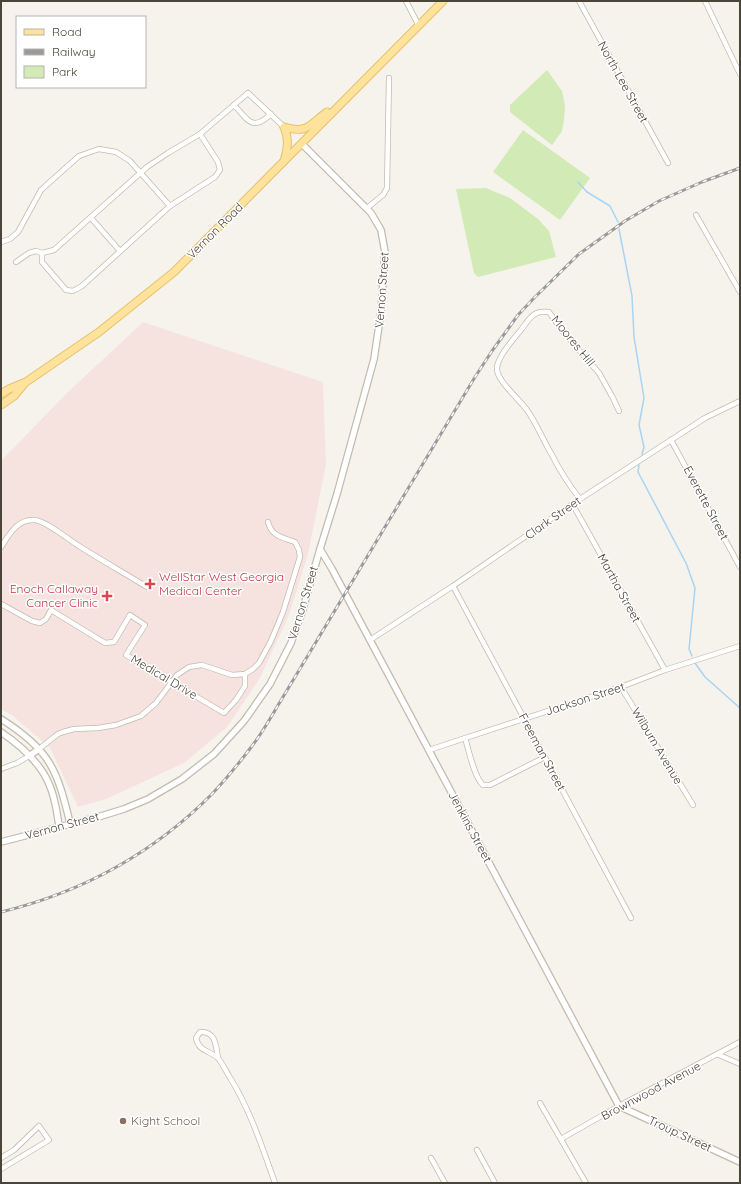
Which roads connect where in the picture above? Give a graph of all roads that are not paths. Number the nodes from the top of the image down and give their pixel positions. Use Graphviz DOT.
graph roads {
  1 [pos="406,1"];
  2 [pos="443,1"];
  3 [pos="579,1"];
  4 [pos="704,1"];
  5 [pos="419,26"];
  6 [pos="740,74"];
  7 [pos="389,78"];
  8 [pos="342,102"];
  9 [pos="234,105"];
  10 [pos="270,114"];
  11 [pos="284,126"];
  12 [pos="200,134"];
  13 [pos="302,144"];
  14 [pos="284,162"];
  15 [pos="668,163"];
  16 [pos="141,173"];
  17 [pos="170,206"];
  18 [pos="367,208"];
  19 [pos="696,215"];
  20 [pos="91,218"];
  21 [pos="1,242"];
  22 [pos="120,250"];
  23 [pos="42,254"];
  24 [pos="16,262"];
  25 [pos="740,292"];
  26 [pos="26,382"];
  27 [pos="1,394"];
  28 [pos="740,401"];
  29 [pos="1,405"];
  30 [pos="619,411"];
  31 [pos="671,440"];
  32 [pos="580,499"];
  33 [pos="573,505"];
  34 [pos="268,522"];
  35 [pos="1,547"];
  36 [pos="320,549"];
  37 [pos="740,567"];
  38 [pos="453,586"];
  39 [pos="147,587"];
  40 [pos="1,604"];
  41 [pos="370,640"];
  42 [pos="740,646"];
  43 [pos="664,670"];
  44 [pos="244,674"];
  45 [pos="171,682"];
  46 [pos="621,687"];
  47 [pos="524,718"];
  48 [pos="1,719"];
  49 [pos="1,732"];
  50 [pos="465,738"];
  51 [pos="39,749"];
  52 [pos="429,750"];
  53 [pos="30,756"];
  54 [pos="545,757"];
  55 [pos="1,769"];
  56 [pos="693,805"];
  57 [pos="70,823"];
  58 [pos="59,826"];
  59 [pos="1,842"];
  60 [pos="631,918"];
  61 [pos="740,1042"];
  62 [pos="719,1054"];
  63 [pos="218,1058"];
  64 [pos="740,1064"];
  65 [pos="540,1103"];
  66 [pos="619,1106"];
  67 [pos="561,1139"];
  68 [pos="477,1150"];
  69 [pos="1,1158"];
  70 [pos="431,1158"];
  71 [pos="740,1162"];
  72 [pos="1,1169"];
  73 [pos="275,1183"];
  74 [pos="445,1183"];
  75 [pos="496,1183"];
  76 [pos="586,1183"];
  1 -- 5 [label="street"];
  2 -- 5 [label="main road"];
  3 -- 15 [label="street, North Lee Street"];
  4 -- 6 [label="street"];
  5 -- 8 [label="main road, Vernon Road"];
  7 -- 18 [label="street"];
  8 -- 11 [label="main road"];
  8 -- 13 [label="main road, Vernon Road"];
  9 -- 10 [label="street"];
  9 -- 10 [label="street"];
  9 -- 12 [label="street"];
  10 -- 11 [label="street"];
  11 -- 14 [label="main road"];
  12 -- 16 [label="street"];
  12 -- 17 [label="street"];
  13 -- 14 [label="main road, Vernon Road"];
  13 -- 18 [label="street, Vernon Street"];
  14 -- 26 [label="main road, Vernon Road"];
  16 -- 17 [label="street"];
  16 -- 20 [label="street"];
  16 -- 21 [label="street"];
  17 -- 22 [label="street"];
  18 -- 36 [label="street, Vernon Street"];
  19 -- 25 [label="street"];
  20 -- 22 [label="street"];
  20 -- 23 [label="street"];
  22 -- 23 [label="street"];
  23 -- 24 [label="street"];
  26 -- 27 [label="main road, Vernon Road"];
  26 -- 29 [label="main road, Vernon Road"];
  28 -- 31 [label="street, Clark Street"];
  30 -- 32 [label="street, Moores Hill"];
  31 -- 32 [label="street, Clark Street"];
  31 -- 37 [label="street, Everette Street"];
  32 -- 33 [label="street, Clark Street"];
  33 -- 38 [label="street, Clark Street"];
  33 -- 43 [label="street, Martha Street"];
  34 -- 44 [label="street"];
  35 -- 39 [label="street"];
  36 -- 41 [label="street, Jenkins Street"];
  36 -- 57 [label="street, Vernon Street"];
  38 -- 41 [label="street, Clark Street"];
  38 -- 47 [label="street, Freeman Street"];
  40 -- 45 [label="street, Medical Drive"];
  41 -- 52 [label="street, Jenkins Street"];
  42 -- 43 [label="street, Jackson Street"];
  43 -- 46 [label="street, Jackson Street"];
  44 -- 45 [label="street"];
  44 -- 45 [label="street, Medical Drive"];
  45 -- 51 [label="street"];
  46 -- 47 [label="street, Jackson Street"];
  46 -- 56 [label="street, Wilburn Avenue"];
  47 -- 50 [label="street, Jackson Street"];
  47 -- 54 [label="street, Freeman Street"];
  48 -- 51 [label="street"];
  49 -- 53 [label="street"];
  50 -- 52 [label="street, Jackson Street"];
  50 -- 54 [label="street"];
  51 -- 53 [label="street"];
  51 -- 57 [label="street"];
  52 -- 66 [label="street, Jenkins Street"];
  53 -- 55 [label="street"];
  53 -- 58 [label="street"];
  54 -- 60 [label="street, Freeman Street"];
  57 -- 58 [label="street, Vernon Street"];
  58 -- 59 [label="street, Vernon Street"];
  61 -- 62 [label="street, Brownwood Avenue"];
  62 -- 64 [label="street"];
  62 -- 66 [label="street, Brownwood Avenue"];
  63 -- 63 [label="street"];
  63 -- 73 [label="street"];
  65 -- 67 [label="street"];
  66 -- 67 [label="street, Brownwood Avenue"];
  66 -- 71 [label="street, Troup Street"];
  67 -- 76 [label="street"];
  68 -- 75 [label="street"];
  69 -- 72 [label="street"];
  70 -- 74 [label="street"];
}
